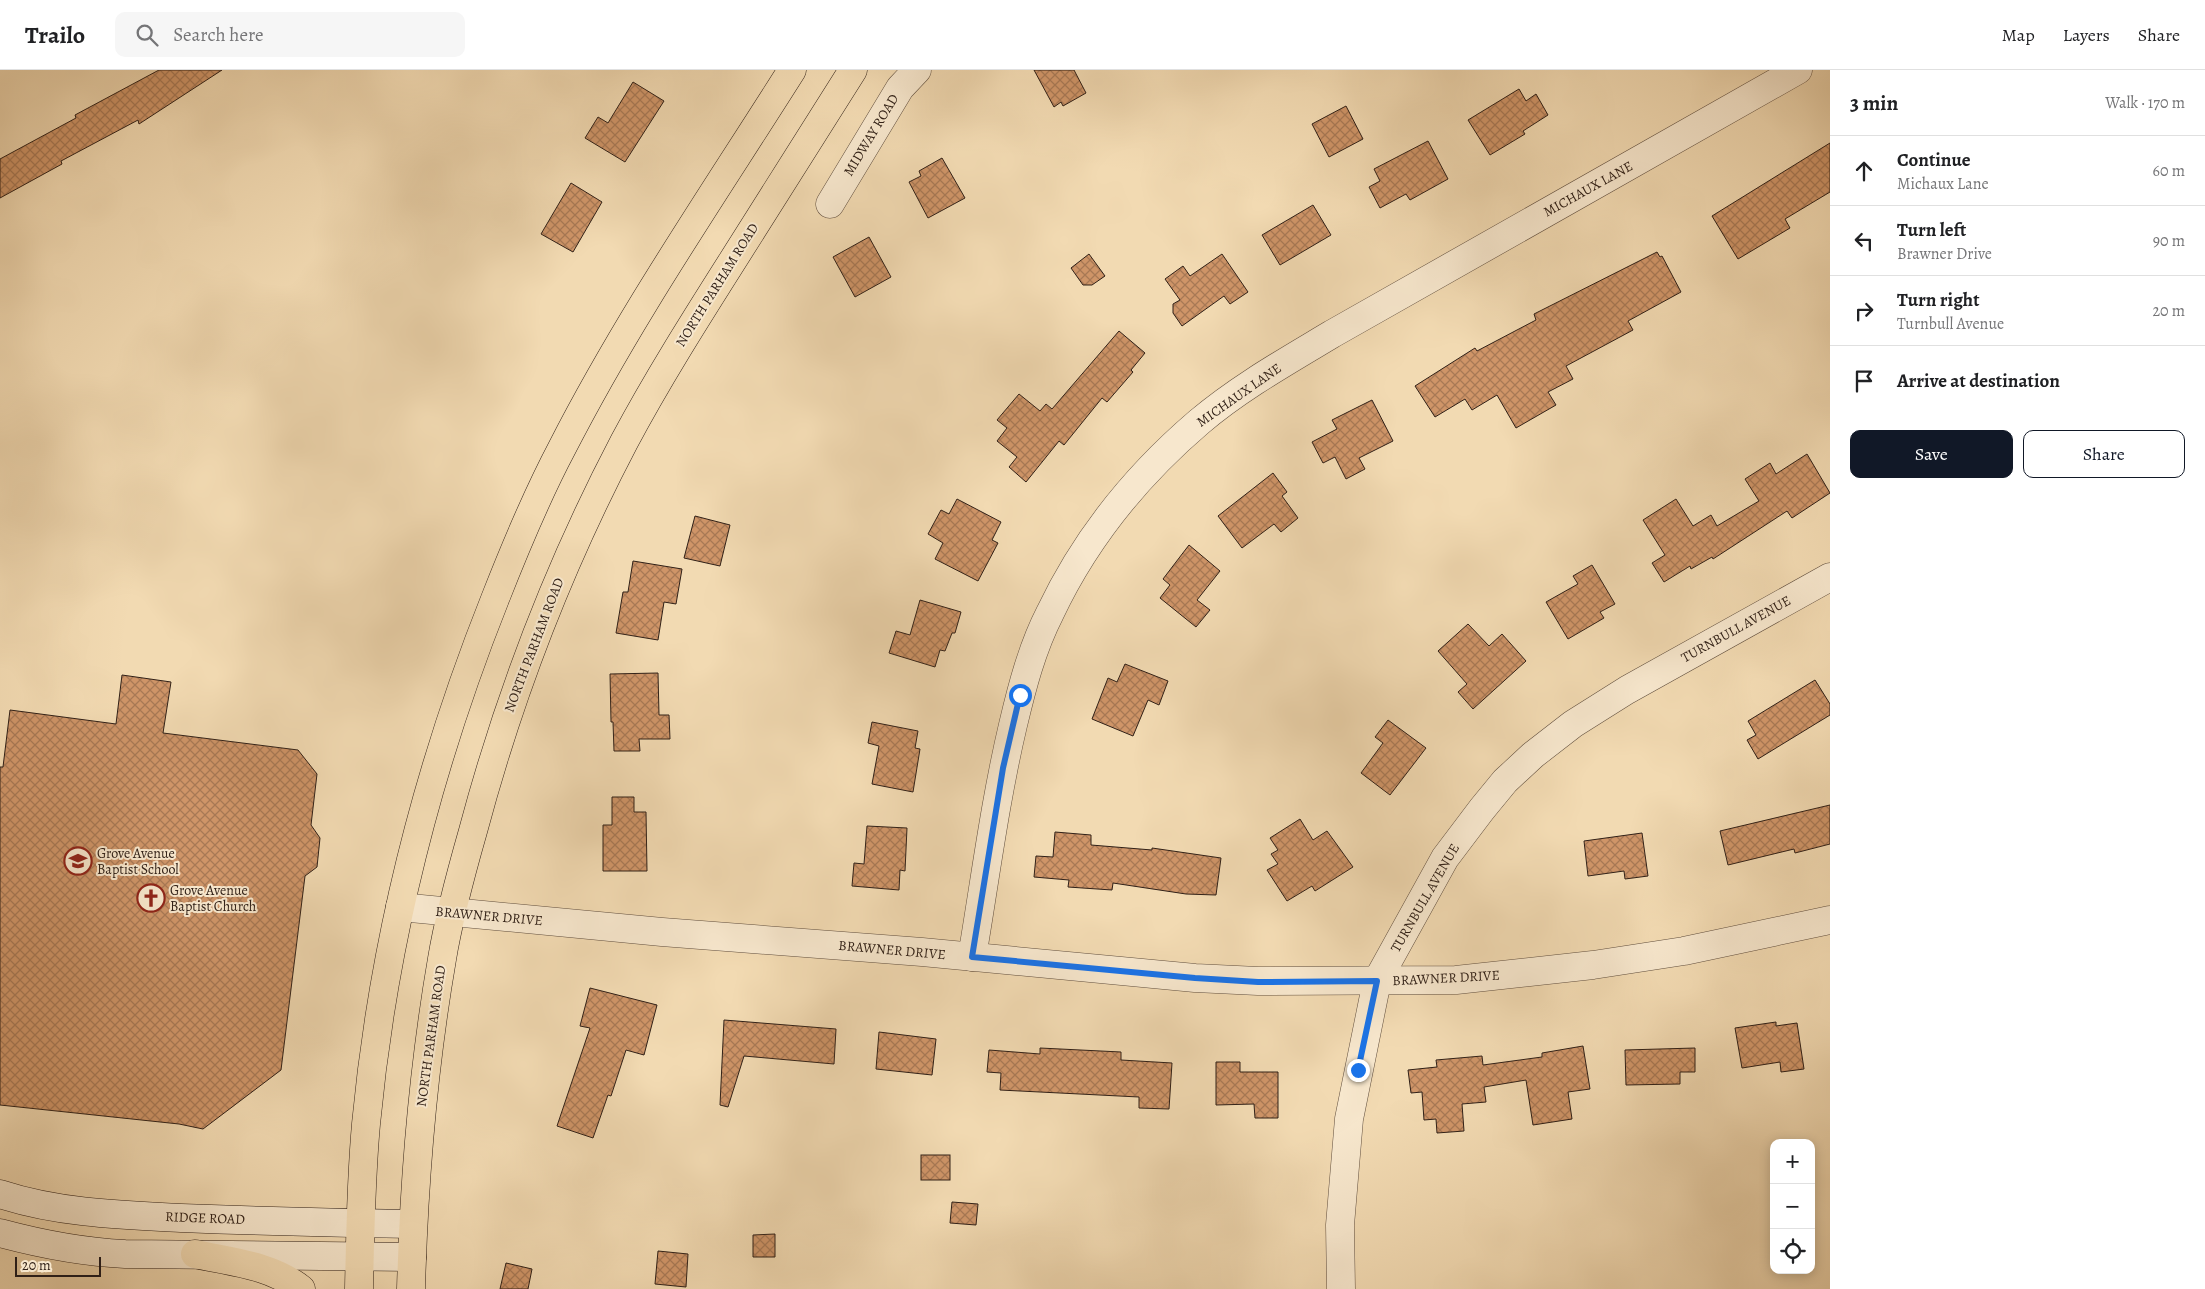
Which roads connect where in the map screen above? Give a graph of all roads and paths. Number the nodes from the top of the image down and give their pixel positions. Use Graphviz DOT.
graph roads {
  1 [pos="792,70"];
  2 [pos="853,70"];
  3 [pos="917,70"];
  4 [pos="1798,70"];
  5 [pos="830,204"];
  6 [pos="1830,577"];
  7 [pos="400,908"];
  8 [pos="451,912"];
  9 [pos="1830,920"];
  10 [pos="972,957"];
  11 [pos="1377,981"];
  12 [pos="2,1200"];
  13 [pos="361,1223"];
  14 [pos="413,1224"];
  15 [pos="0,1233"];
  16 [pos="195,1254"];
  17 [pos="359,1256"];
  18 [pos="412,1257"];
  19 [pos="301,1289"];
  20 [pos="359,1289"];
  21 [pos="411,1289"];
  22 [pos="1341,1289"];
  1 -- 7 [label="highway"];
  2 -- 8 [label="highway, NORTH PARHAM ROAD"];
  3 -- 5 [label="street, MIDWAY ROAD"];
  4 -- 10 [label="street, MICHAUX LANE"];
  6 -- 11 [label="street, TURNBULL AVENUE"];
  7 -- 8 [label="street, BRAWNER DRIVE"];
  7 -- 13 [label="highway"];
  8 -- 10 [label="street, BRAWNER DRIVE"];
  8 -- 14 [label="highway, NORTH PARHAM ROAD"];
  9 -- 11 [label="street, BRAWNER DRIVE"];
  10 -- 11 [label="street, BRAWNER DRIVE"];
  11 -- 22 [label="street, TURNBULL AVENUE"];
  12 -- 13 [label="street, RIDGE ROAD"];
  13 -- 14 [label="street, RIDGE ROAD"];
  13 -- 17 [label="highway"];
  14 -- 18 [label="highway, NORTH PARHAM ROAD"];
  15 -- 16 [label="street"];
  16 -- 17 [label="street"];
  16 -- 19 [label="highway"];
  17 -- 18 [label="street"];
  17 -- 20 [label="highway"];
  18 -- 21 [label="highway, NORTH PARHAM ROAD"];
}
